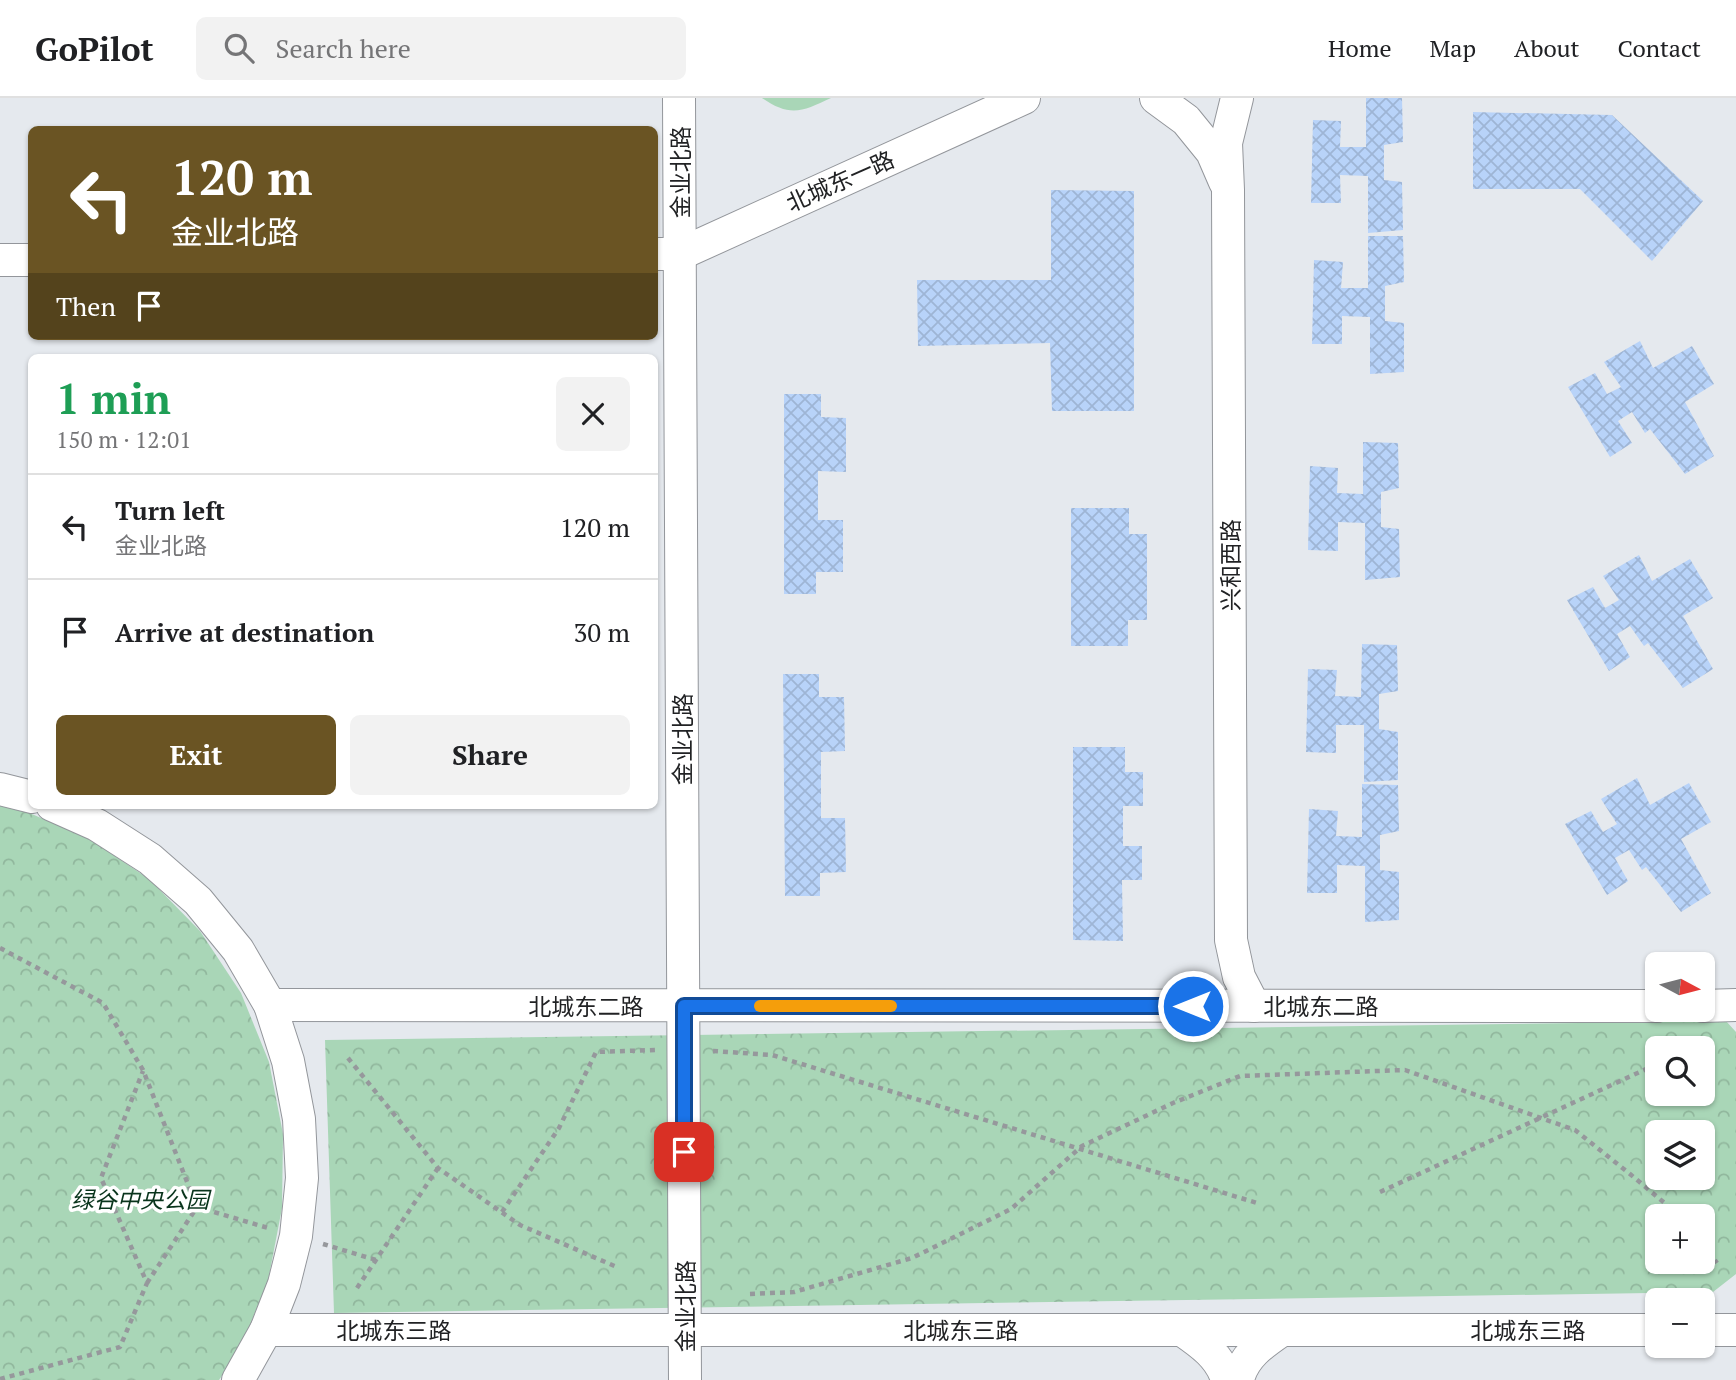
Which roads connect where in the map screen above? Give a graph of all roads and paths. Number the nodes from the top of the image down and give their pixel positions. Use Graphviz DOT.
graph roads {
  1 [pos="679,98"];
  2 [pos="1024,98"];
  3 [pos="1156,98"];
  4 [pos="1237,98"];
  5 [pos="1228,190"];
  6 [pos="667,254"];
  7 [pos="0,260"];
  8 [pos="28,260"];
  9 [pos="0,789"];
  10 [pos="28,796"];
  11 [pos="61,809"];
  12 [pos="1231,940"];
  13 [pos="0,948"];
  14 [pos="270,1005"];
  15 [pos="1736,1005"];
  16 [pos="684,1006"];
  17 [pos="1193,1006"];
  18 [pos="1254,1006"];
  19 [pos="1645,1006"];
  20 [pos="1715,1006"];
  21 [pos="684,1049"];
  22 [pos="348,1058"];
  23 [pos="143,1070"];
  24 [pos="1645,1070"];
  25 [pos="1541,1118"];
  26 [pos="1079,1149"];
  27 [pos="438,1168"];
  28 [pos="1380,1192"];
  29 [pos="1257,1203"];
  30 [pos="1666,1204"];
  31 [pos="197,1207"];
  32 [pos="502,1212"];
  33 [pos="296,1236"];
  34 [pos="376,1260"];
  35 [pos="1715,1260"];
  36 [pos="1717,1263"];
  37 [pos="619,1268"];
  38 [pos="147,1283"];
  39 [pos="357,1288"];
  40 [pos="750,1294"];
  41 [pos="265,1330"];
  42 [pos="685,1330"];
  43 [pos="1182,1330"];
  44 [pos="1282,1330"];
  45 [pos="1645,1330"];
  46 [pos="1715,1330"];
  47 [pos="1736,1330"];
  48 [pos="0,1379"];
  49 [pos="238,1380"];
  50 [pos="685,1380"];
  51 [pos="1227,1380"];
  52 [pos="1238,1380"];
  1 -- 6 [label="street, 金业北路"];
  2 -- 6 [label="street, 北城东一路"];
  3 -- 5 [label="street"];
  4 -- 5 [label="street, 兴和西路"];
  5 -- 12 [label="street, 兴和西路"];
  6 -- 16 [label="street, 金业北路"];
  7 -- 8 [label="street"];
  9 -- 10 [label="street"];
  11 -- 14 [label="street"];
  12 -- 17 [label="street"];
  12 -- 18 [label="street"];
  13 -- 23 [label="path"];
  14 -- 16 [label="street, 北城东二路"];
  14 -- 33 [label="street"];
  15 -- 20 [label="street"];
  16 -- 17 [label="street, 北城东二路"];
  16 -- 21 [label="street, 金业北路"];
  17 -- 18 [label="street, 北城东二路"];
  18 -- 19 [label="street, 北城东二路"];
  21 -- 26 [label="path"];
  21 -- 32 [label="path"];
  21 -- 42 [label="street, 金业北路"];
  22 -- 27 [label="path"];
  23 -- 31 [label="path"];
  23 -- 38 [label="path"];
  24 -- 25 [label="path"];
  25 -- 26 [label="path"];
  25 -- 28 [label="path"];
  25 -- 30 [label="path"];
  26 -- 29 [label="path"];
  26 -- 40 [label="path"];
  27 -- 32 [label="path"];
  27 -- 34 [label="path"];
  31 -- 33 [label="path"];
  31 -- 38 [label="path"];
  32 -- 37 [label="path"];
  33 -- 34 [label="path"];
  33 -- 41 [label="street"];
  34 -- 39 [label="path"];
  35 -- 36 [label="path"];
  38 -- 48 [label="path"];
  41 -- 42 [label="street, 北城东三路"];
  41 -- 49 [label="street"];
  42 -- 43 [label="street, 北城东三路"];
  42 -- 50 [label="street, 金业北路"];
  43 -- 44 [label="street, 北城东三路"];
  43 -- 51 [label="street"];
  44 -- 45 [label="street, 北城东三路"];
  44 -- 52 [label="street"];
  46 -- 47 [label="street"];
}
